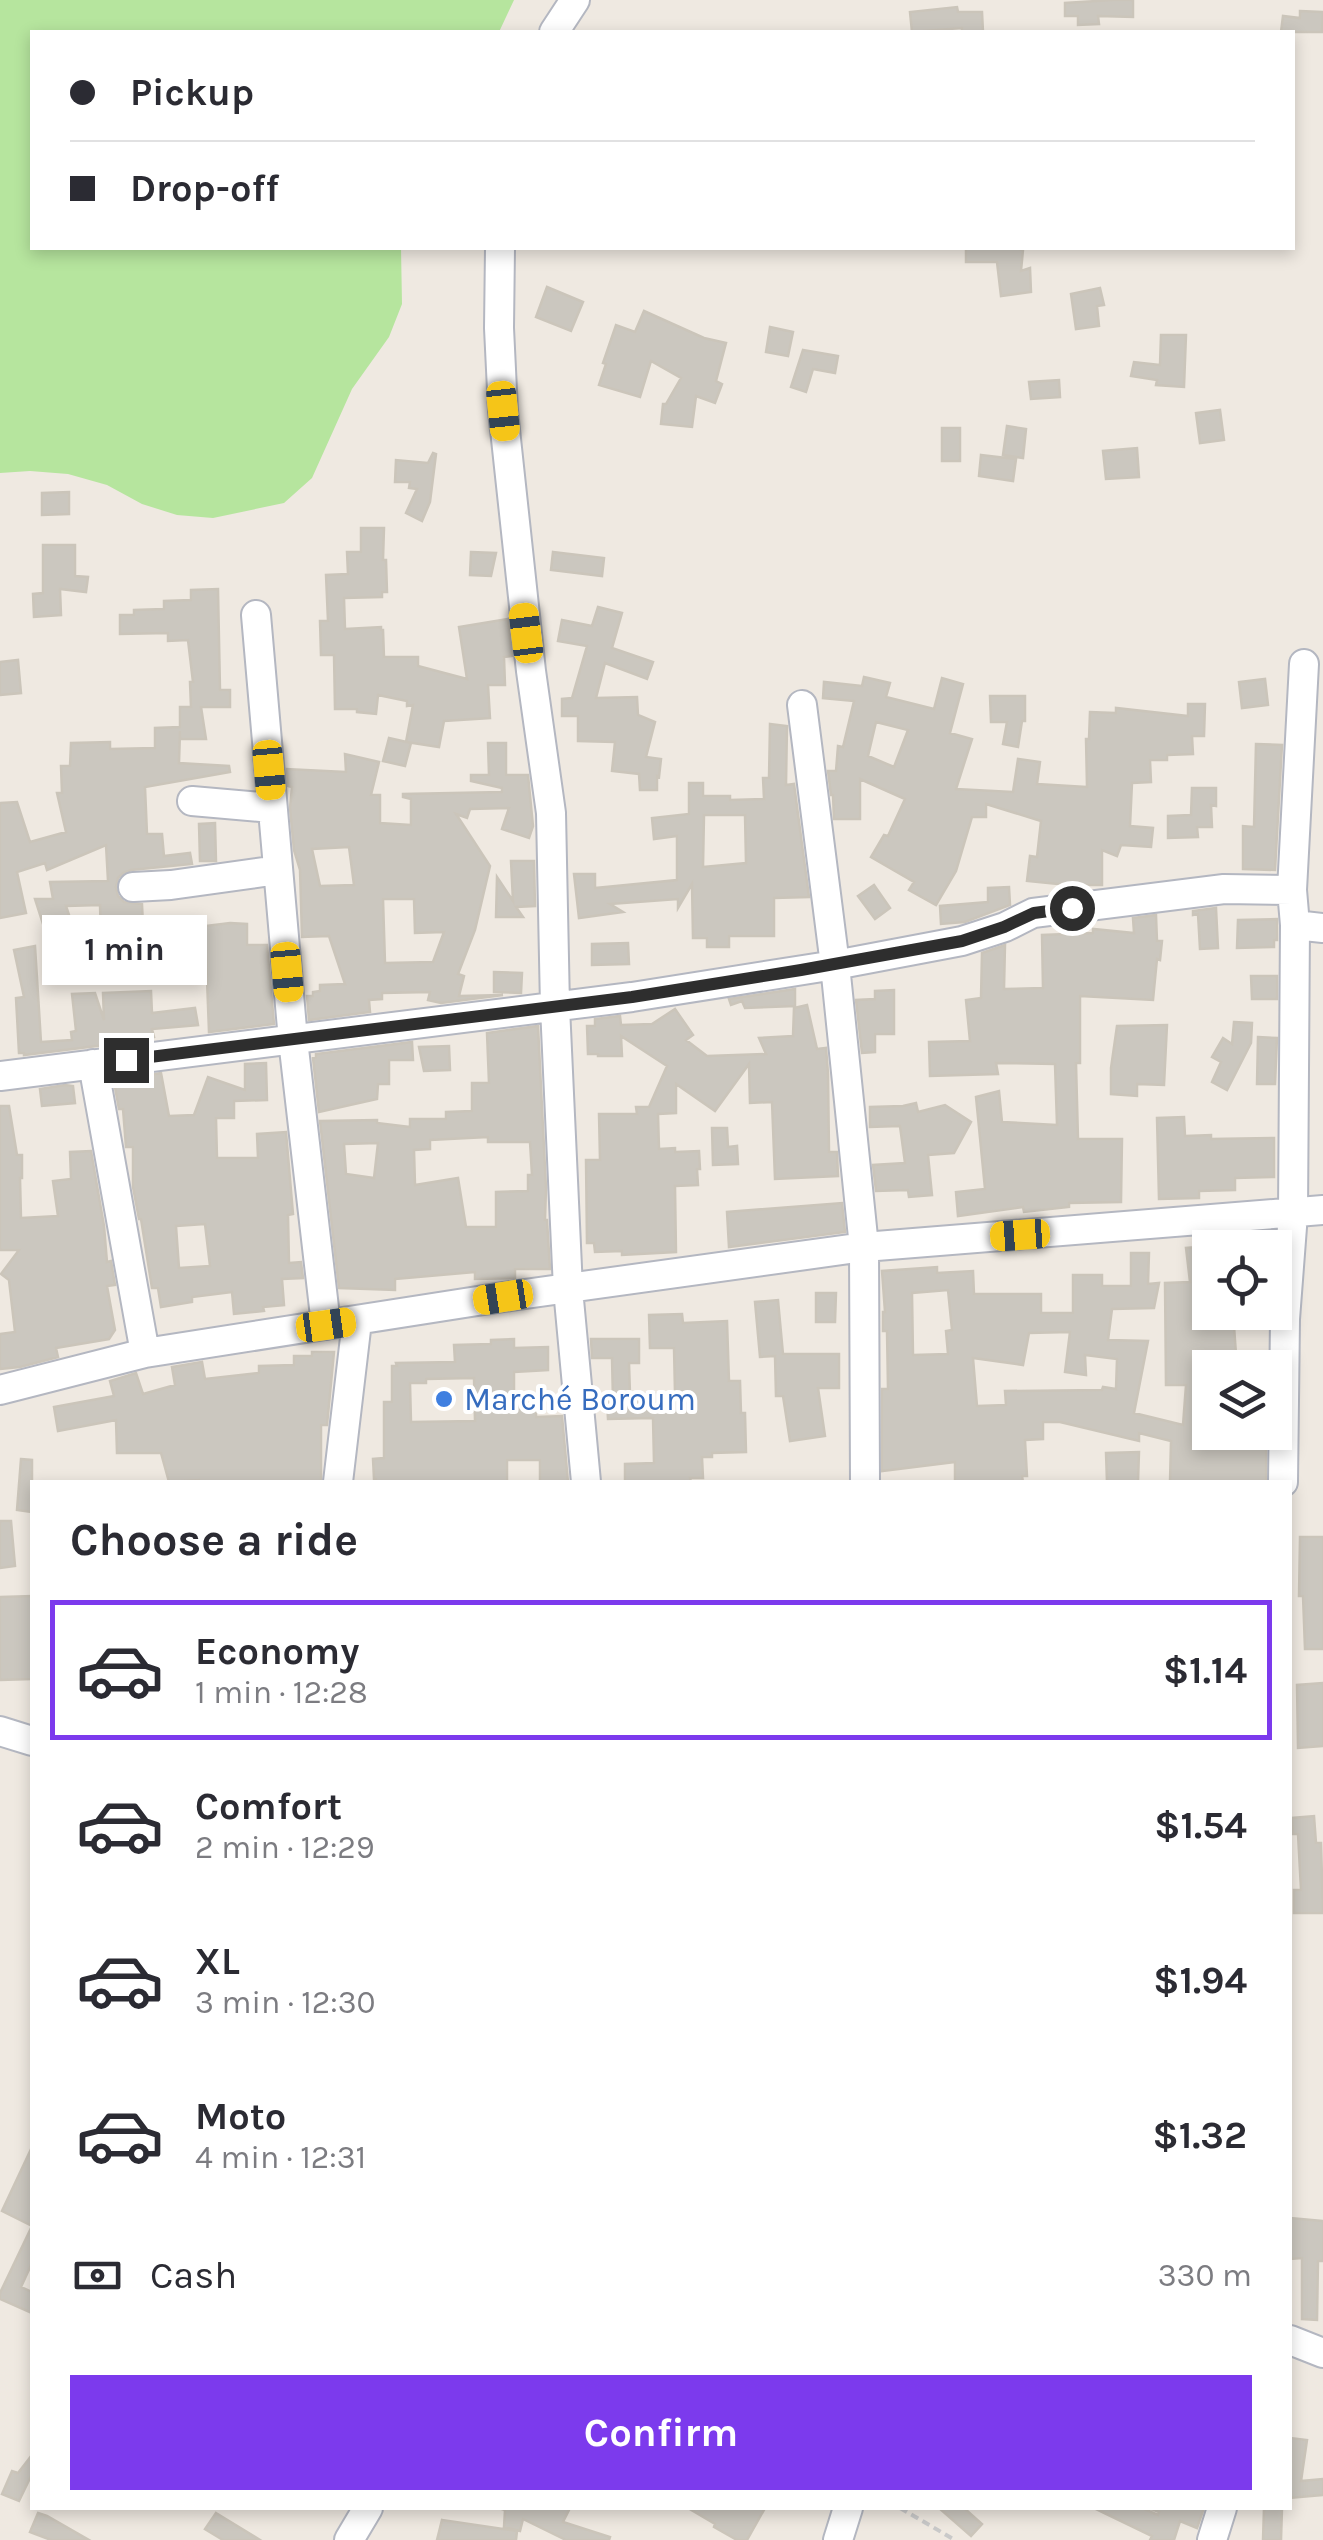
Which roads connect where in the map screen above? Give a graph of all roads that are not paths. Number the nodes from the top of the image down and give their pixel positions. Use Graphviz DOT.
graph roads {
  1 [pos="575,0"];
  2 [pos="555,30"];
  3 [pos="500,250"];
  4 [pos="256,616"];
  5 [pos="1304,664"];
  6 [pos="802,705"];
  7 [pos="192,802"];
  8 [pos="272,808"];
  9 [pos="278,870"];
  10 [pos="134,887"];
  11 [pos="1292,890"];
  12 [pos="1309,926"];
  13 [pos="835,965"];
  14 [pos="555,1007"];
  15 [pos="293,1040"];
  16 [pos="93,1064"];
  17 [pos="0,1076"];
  18 [pos="1323,1210"];
  19 [pos="1293,1214"];
  20 [pos="864,1247"];
  21 [pos="568,1289"];
  22 [pos="357,1321"];
  23 [pos="326,1325"];
  24 [pos="146,1353"];
  25 [pos="0,1390"];
  26 [pos="338,1480"];
  27 [pos="586,1480"];
  28 [pos="865,1480"];
  29 [pos="1284,1480"];
  30 [pos="0,1732"];
  31 [pos="30,1740"];
  32 [pos="1292,2341"];
  33 [pos="1323,2353"];
  34 [pos="367,2510"];
  35 [pos="847,2510"];
  36 [pos="1221,2510"];
  37 [pos="349,2540"];
  38 [pos="838,2540"];
  39 [pos="1212,2540"];
  1 -- 2 [label="street"];
  3 -- 14 [label="street"];
  4 -- 8 [label="street"];
  5 -- 11 [label="street"];
  6 -- 13 [label="street"];
  7 -- 8 [label="street"];
  8 -- 9 [label="street"];
  9 -- 10 [label="street"];
  9 -- 15 [label="street"];
  11 -- 12 [label="street"];
  11 -- 13 [label="street"];
  12 -- 19 [label="street"];
  13 -- 14 [label="street"];
  13 -- 20 [label="street"];
  14 -- 15 [label="street"];
  14 -- 21 [label="street"];
  15 -- 16 [label="street"];
  15 -- 23 [label="street"];
  16 -- 17 [label="street"];
  16 -- 24 [label="street"];
  18 -- 19 [label="street"];
  19 -- 20 [label="street"];
  19 -- 29 [label="street"];
  20 -- 21 [label="street"];
  20 -- 28 [label="street"];
  21 -- 22 [label="street"];
  21 -- 27 [label="street"];
  22 -- 23 [label="street"];
  22 -- 26 [label="street"];
  23 -- 24 [label="street"];
  24 -- 25 [label="street"];
  30 -- 31 [label="street"];
  32 -- 33 [label="street"];
  34 -- 37 [label="street"];
  35 -- 38 [label="street"];
  36 -- 39 [label="street"];
}
